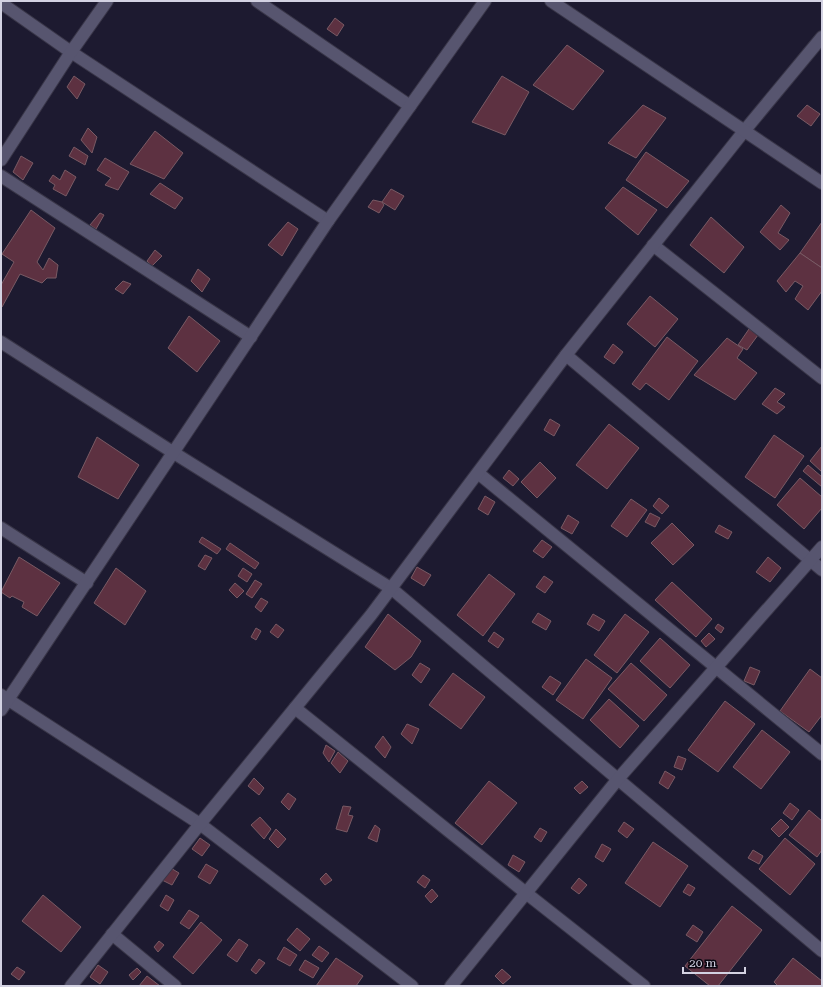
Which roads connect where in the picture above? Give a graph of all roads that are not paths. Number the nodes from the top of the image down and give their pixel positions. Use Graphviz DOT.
graph roads {
  1 [pos="106,1"];
  2 [pos="257,1"];
  3 [pos="485,1"];
  4 [pos="552,1"];
  5 [pos="1,3"];
  6 [pos="822,37"];
  7 [pos="71,52"];
  8 [pos="410,106"];
  9 [pos="745,130"];
  10 [pos="1,160"];
  11 [pos="1,176"];
  12 [pos="822,183"];
  13 [pos="328,221"];
  14 [pos="654,245"];
  15 [pos="251,337"];
  16 [pos="1,342"];
  17 [pos="566,355"];
  18 [pos="822,378"];
  19 [pos="174,453"];
  20 [pos="478,473"];
  21 [pos="1,528"];
  22 [pos="822,547"];
  23 [pos="811,560"];
  24 [pos="822,570"];
  25 [pos="87,583"];
  26 [pos="392,589"];
  27 [pos="716,667"];
  28 [pos="5,697"];
  29 [pos="295,708"];
  30 [pos="1,710"];
  31 [pos="822,754"];
  32 [pos="618,779"];
  33 [pos="200,824"];
  34 [pos="526,893"];
  35 [pos="112,934"];
  36 [pos="822,951"];
  37 [pos="71,986"];
  38 [pos="175,986"];
  39 [pos="412,986"];
  40 [pos="451,986"];
  41 [pos="644,986"];
  1 -- 7 [label="street"];
  2 -- 8 [label="street"];
  3 -- 8 [label="street"];
  4 -- 9 [label="street"];
  5 -- 7 [label="street"];
  6 -- 9 [label="street"];
  7 -- 10 [label="street"];
  7 -- 13 [label="street"];
  8 -- 13 [label="street"];
  9 -- 12 [label="street"];
  9 -- 14 [label="street"];
  11 -- 15 [label="street"];
  13 -- 15 [label="street"];
  14 -- 17 [label="street"];
  14 -- 18 [label="street"];
  15 -- 19 [label="street"];
  16 -- 19 [label="street"];
  17 -- 20 [label="street"];
  17 -- 23 [label="street"];
  19 -- 25 [label="street"];
  19 -- 26 [label="street"];
  20 -- 26 [label="street"];
  20 -- 27 [label="street"];
  21 -- 25 [label="street"];
  22 -- 23 [label="street"];
  23 -- 24 [label="street"];
  23 -- 27 [label="street"];
  25 -- 28 [label="street"];
  26 -- 29 [label="street"];
  26 -- 32 [label="street"];
  27 -- 31 [label="street"];
  27 -- 32 [label="street"];
  28 -- 30 [label="street"];
  28 -- 33 [label="street"];
  29 -- 33 [label="street"];
  29 -- 34 [label="street"];
  32 -- 34 [label="street"];
  32 -- 36 [label="street"];
  33 -- 35 [label="street"];
  33 -- 39 [label="street"];
  34 -- 40 [label="street"];
  34 -- 41 [label="street"];
  35 -- 37 [label="street"];
  35 -- 38 [label="street"];
}
